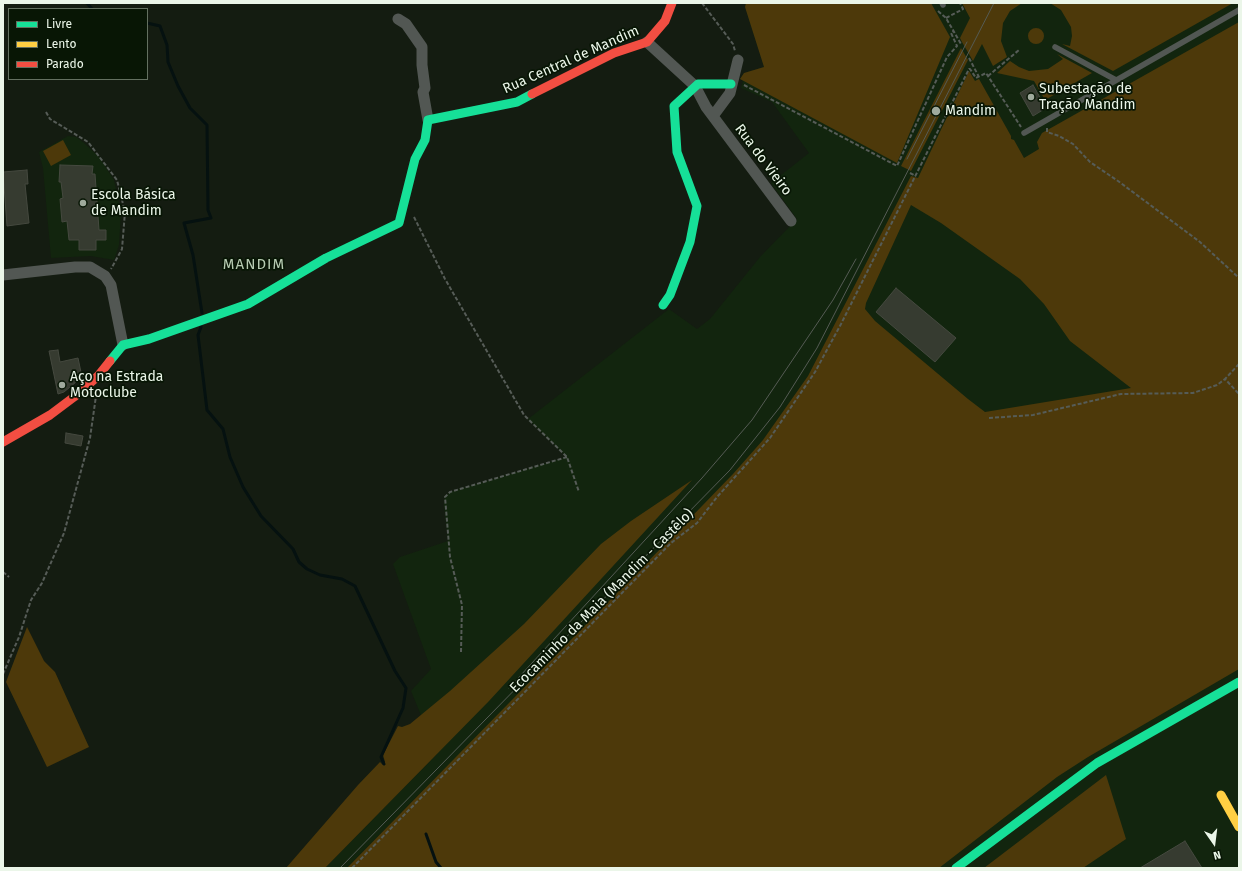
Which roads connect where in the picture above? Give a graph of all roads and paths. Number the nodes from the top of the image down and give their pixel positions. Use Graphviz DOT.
graph roads {
  1 [pos="672,3"];
  2 [pos="702,3"];
  3 [pos="960,3"];
  4 [pos="1239,10"];
  5 [pos="939,14"];
  6 [pos="946,18"];
  7 [pos="398,19"];
  8 [pos="954,31"];
  9 [pos="647,42"];
  10 [pos="961,44"];
  11 [pos="1055,47"];
  12 [pos="1019,50"];
  13 [pos="969,58"];
  14 [pos="738,60"];
  15 [pos="988,76"];
  16 [pos="979,77"];
  17 [pos="1116,80"];
  18 [pos="731,84"];
  19 [pos="695,86"];
  20 [pos="46,112"];
  21 [pos="713,116"];
  22 [pos="428,120"];
  23 [pos="1047,128"];
  24 [pos="1022,131"];
  25 [pos="910,173"];
  26 [pos="916,177"];
  27 [pos="401,208"];
  28 [pos="790,221"];
  29 [pos="3,275"];
  30 [pos="105,276"];
  31 [pos="1239,278"];
  32 [pos="663,305"];
  33 [pos="123,345"];
  34 [pos="1239,364"];
  35 [pos="98,376"];
  36 [pos="1225,379"];
  37 [pos="1239,394"];
  38 [pos="989,418"];
  39 [pos="3,442"];
  40 [pos="568,456"];
  41 [pos="579,492"];
  42 [pos="3,572"];
  43 [pos="9,577"];
  44 [pos="461,652"];
  45 [pos="3,674"];
  46 [pos="1239,682"];
  47 [pos="1221,795"];
  48 [pos="1239,827"];
  49 [pos="352,868"];
  50 [pos="956,868"];
  1 -- 9 [label="street, Rua Central de Mandim"];
  2 -- 14 [label="path"];
  3 -- 6 [label="path"];
  4 -- 17 [label="lane"];
  5 -- 6 [label="path"];
  6 -- 8 [label="path"];
  7 -- 22 [label="street"];
  8 -- 10 [label="path"];
  8 -- 18 [label="path"];
  9 -- 19 [label="street, Rua do Vieiro"];
  9 -- 22 [label="street, Rua Central de Mandim"];
  11 -- 17 [label="lane"];
  12 -- 15 [label="path"];
  13 -- 16 [label="path"];
  14 -- 18 [label="street"];
  15 -- 16 [label="path"];
  15 -- 24 [label="path"];
  16 -- 26 [label="path, Ecocaminho da Maia (Mandim - Castêlo)"];
  17 -- 24 [label="lane"];
  18 -- 19 [label="street"];
  18 -- 21 [label="street"];
  19 -- 21 [label="street, Rua do Vieiro"];
  19 -- 32 [label="street"];
  20 -- 30 [label="path"];
  21 -- 28 [label="street, Rua do Vieiro"];
  22 -- 27 [label="street"];
  23 -- 31 [label="path"];
  25 -- 26 [label="path"];
  26 -- 49 [label="path, Ecocaminho da Maia (Mandim - Castêlo)"];
  27 -- 33 [label="street"];
  27 -- 40 [label="path"];
  29 -- 30 [label="street"];
  30 -- 33 [label="street"];
  33 -- 35 [label="street"];
  34 -- 36 [label="path"];
  35 -- 39 [label="street"];
  35 -- 45 [label="path"];
  36 -- 37 [label="path"];
  36 -- 38 [label="path"];
  40 -- 41 [label="path"];
  40 -- 44 [label="path"];
  42 -- 43 [label="path"];
  46 -- 50 [label="street"];
  47 -- 48 [label="street"];
}
